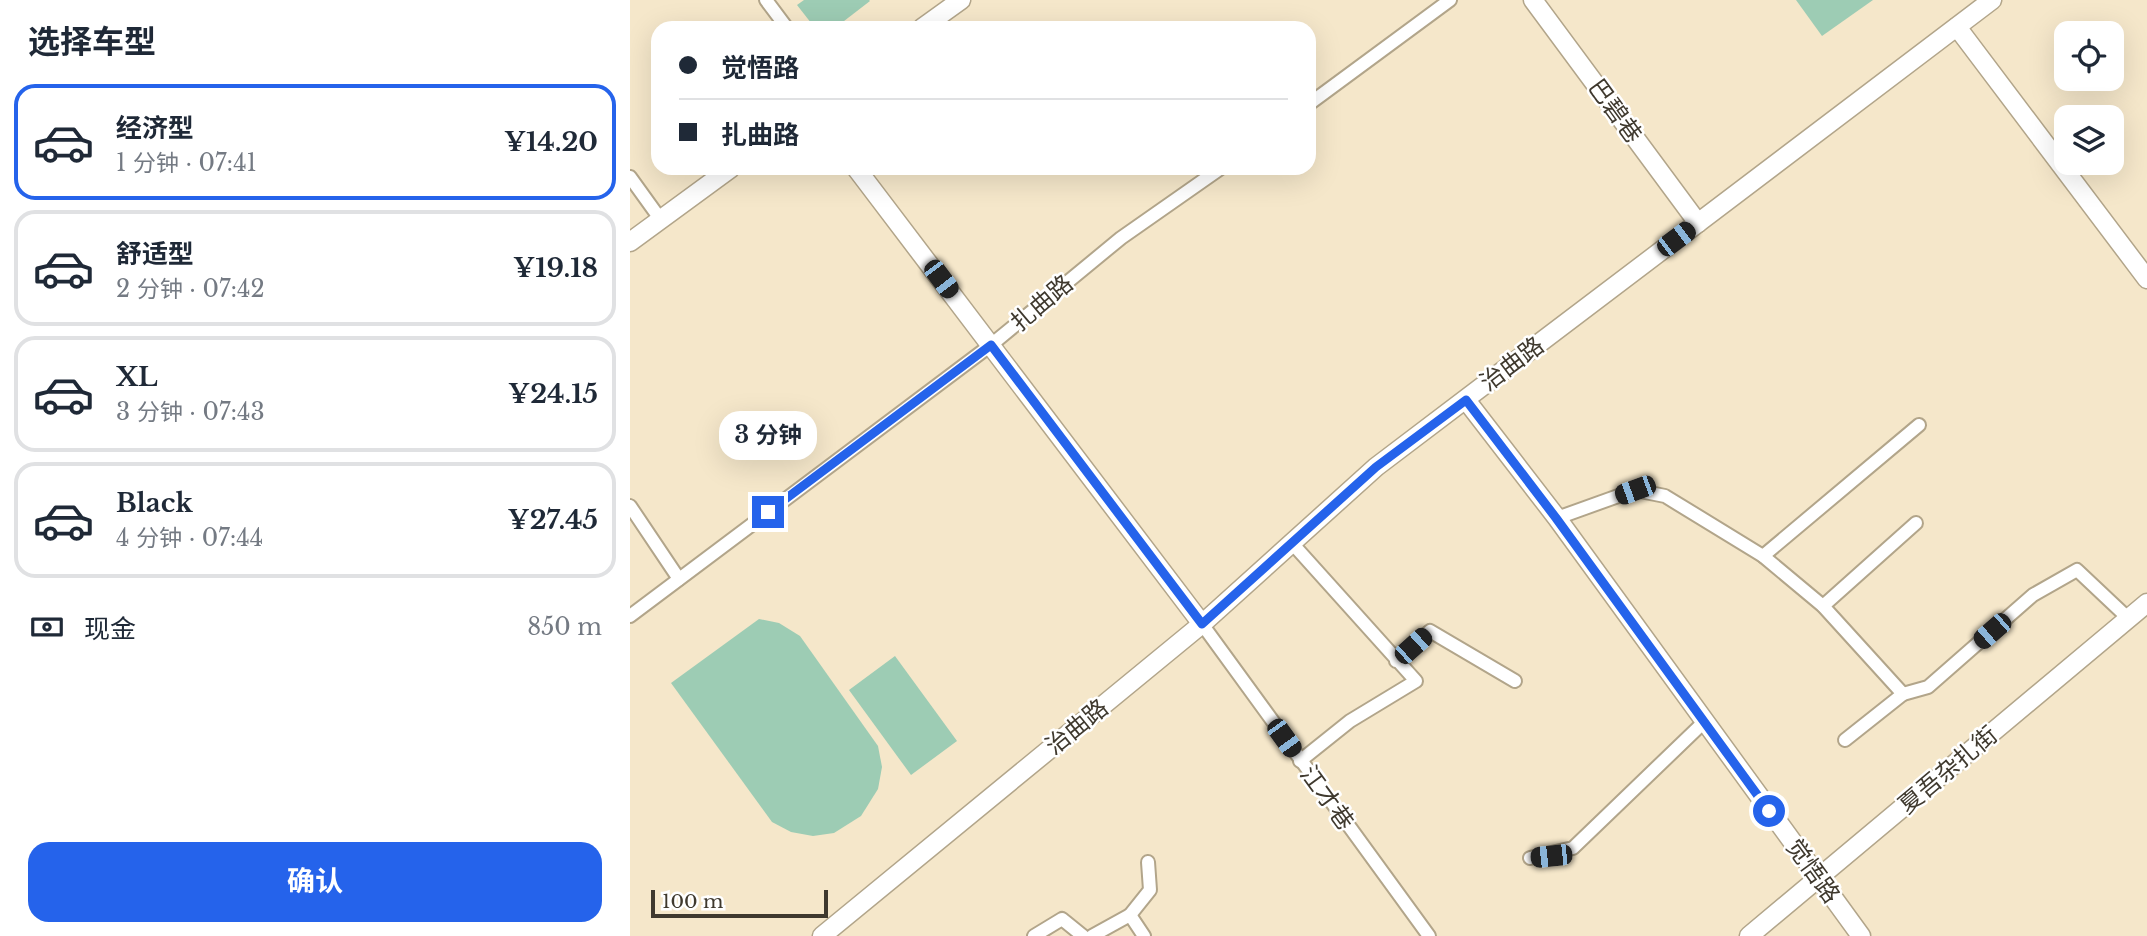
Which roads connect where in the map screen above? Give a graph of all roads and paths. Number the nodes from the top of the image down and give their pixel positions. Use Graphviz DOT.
graph roads {
  1 [pos="766,0"];
  2 [pos="961,0"];
  3 [pos="1450,0"];
  4 [pos="1533,0"];
  5 [pos="1992,0"];
  6 [pos="782,21"];
  7 [pos="932,21"];
  8 [pos="1957,27"];
  9 [pos="1316,99"];
  10 [pos="722,175"];
  11 [pos="861,175"];
  12 [pos="1211,175"];
  13 [pos="630,177"];
  14 [pos="661,220"];
  15 [pos="1698,223"];
  16 [pos="630,242"];
  17 [pos="2147,279"];
  18 [pos="991,345"];
  19 [pos="1466,400"];
  20 [pos="1919,425"];
  21 [pos="630,506"];
  22 [pos="1556,518"];
  23 [pos="1916,523"];
  24 [pos="1291,542"];
  25 [pos="1763,556"];
  26 [pos="679,579"];
  27 [pos="2147,603"];
  28 [pos="1823,606"];
  29 [pos="630,616"];
  30 [pos="2129,619"];
  31 [pos="1202,624"];
  32 [pos="1396,661"];
  33 [pos="1515,681"];
  34 [pos="1903,694"];
  35 [pos="1704,722"];
  36 [pos="1845,740"];
  37 [pos="1300,761"];
  38 [pos="1530,858"];
  39 [pos="1148,862"];
  40 [pos="1818,878"];
  41 [pos="1130,915"];
  42 [pos="822,936"];
  43 [pos="1034,936"];
  44 [pos="1083,936"];
  45 [pos="1092,936"];
  46 [pos="1144,936"];
  47 [pos="1429,936"];
  48 [pos="1749,936"];
  49 [pos="1861,936"];
  1 -- 6 [label="street"];
  2 -- 7 [label="main road"];
  3 -- 9 [label="street"];
  4 -- 15 [label="main road, 巴碧巷"];
  5 -- 8 [label="main road, 治曲路"];
  8 -- 15 [label="main road, 治曲路"];
  8 -- 17 [label="main road"];
  10 -- 14 [label="main road"];
  11 -- 18 [label="main road"];
  12 -- 18 [label="street, 扎曲路"];
  13 -- 14 [label="street"];
  14 -- 16 [label="main road"];
  15 -- 19 [label="main road, 治曲路"];
  18 -- 26 [label="street, 扎曲路"];
  18 -- 31 [label="main road"];
  19 -- 22 [label="main road, 觉悟路"];
  19 -- 24 [label="main road, 治曲路"];
  20 -- 25 [label="street"];
  21 -- 26 [label="street"];
  22 -- 25 [label="street"];
  22 -- 35 [label="main road, 觉悟路"];
  23 -- 28 [label="street"];
  24 -- 31 [label="main road, 治曲路"];
  24 -- 32 [label="street"];
  25 -- 28 [label="street"];
  26 -- 29 [label="street, 扎曲路"];
  27 -- 30 [label="main road, 夏吾杂扎街"];
  28 -- 34 [label="street"];
  30 -- 34 [label="street"];
  30 -- 40 [label="main road, 夏吾杂扎街"];
  31 -- 37 [label="street, 江才巷"];
  31 -- 42 [label="main road, 治曲路"];
  32 -- 33 [label="street"];
  32 -- 37 [label="street"];
  34 -- 36 [label="street"];
  35 -- 38 [label="street"];
  35 -- 40 [label="main road, 觉悟路"];
  37 -- 47 [label="street, 江才巷"];
  39 -- 41 [label="street"];
  40 -- 48 [label="main road, 夏吾杂扎街"];
  40 -- 49 [label="main road, 觉悟路"];
  41 -- 45 [label="street"];
  41 -- 46 [label="street"];
  43 -- 44 [label="street"];
}
